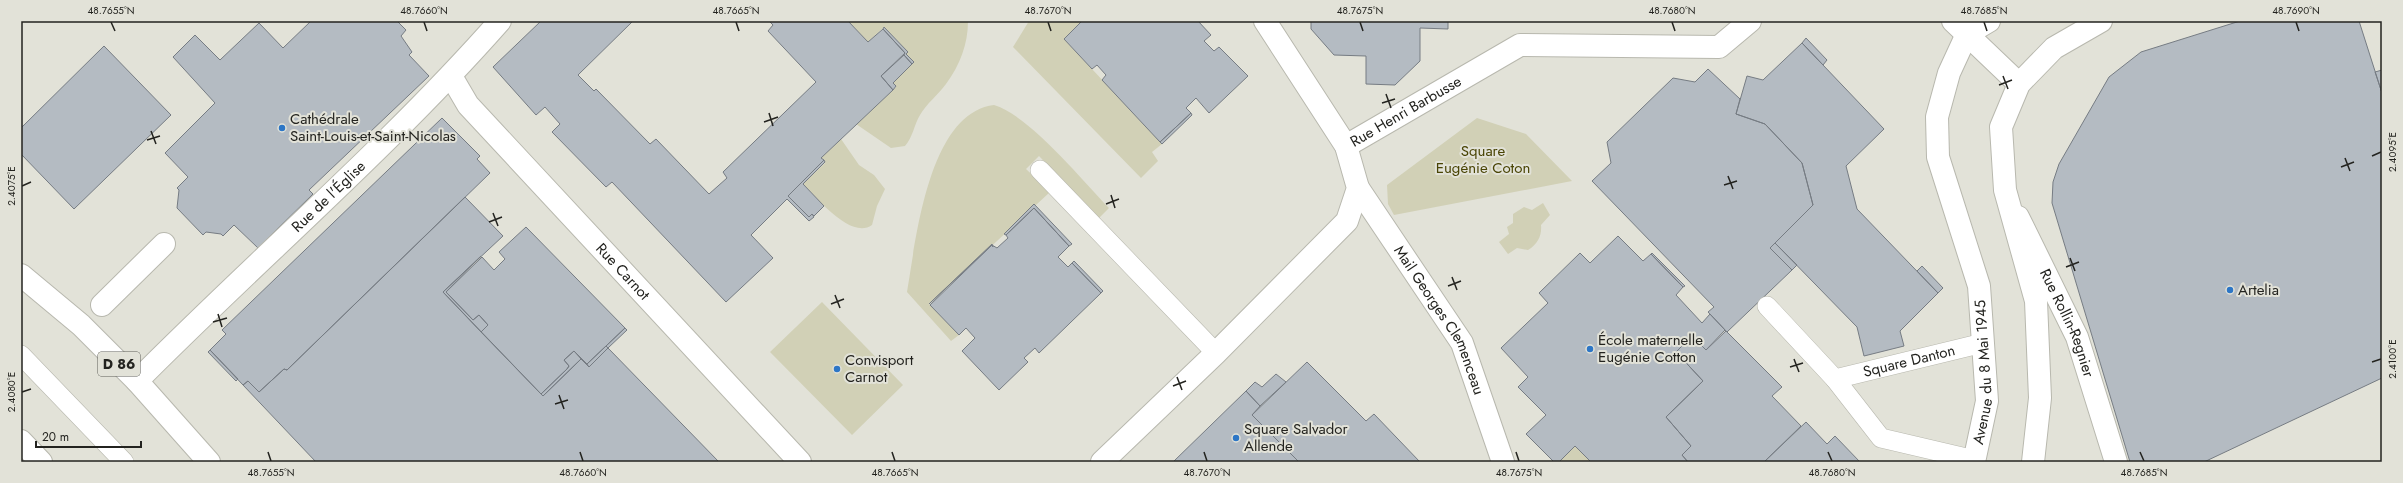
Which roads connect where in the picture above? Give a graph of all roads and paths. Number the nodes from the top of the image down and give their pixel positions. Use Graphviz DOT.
graph roads {
  1 [pos="500,21"];
  2 [pos="1265,21"];
  3 [pos="1750,21"];
  4 [pos="1989,21"];
  5 [pos="2101,21"];
  6 [pos="1960,28"];
  7 [pos="451,76"];
  8 [pos="2019,84"];
  9 [pos="1346,146"];
  10 [pos="1040,170"];
  11 [pos="1358,188"];
  12 [pos="2006,190"];
  13 [pos="164,244"];
  14 [pos="21,274"];
  15 [pos="102,305"];
  16 [pos="1767,306"];
  17 [pos="1983,343"];
  18 [pos="1216,354"];
  19 [pos="21,355"];
  20 [pos="1835,379"];
  21 [pos="137,381"];
  22 [pos="21,441"];
  23 [pos="1974,461"];
  24 [pos="41,462"];
  25 [pos="124,462"];
  26 [pos="210,462"];
  27 [pos="800,462"];
  28 [pos="1102,462"];
  29 [pos="1503,462"];
  30 [pos="2033,462"];
  31 [pos="2116,462"];
  1 -- 7 [label="street, Rue de l'Église"];
  2 -- 9 [label="street"];
  3 -- 9 [label="street, Rue Henri Barbusse"];
  4 -- 6 [label="street"];
  5 -- 8 [label="street"];
  6 -- 8 [label="street"];
  6 -- 17 [label="street, Avenue du 8 Mai 1945"];
  7 -- 21 [label="street, Rue de l'Église"];
  7 -- 27 [label="street, Rue Carnot"];
  8 -- 12 [label="street"];
  9 -- 11 [label="street, Rue Henri Barbusse"];
  10 -- 18 [label="lane"];
  11 -- 18 [label="street"];
  11 -- 29 [label="street, Mail Georges Clemenceau"];
  12 -- 30 [label="street"];
  12 -- 31 [label="street, Rue Rollin-Regnier"];
  13 -- 15 [label="street"];
  14 -- 21 [label="street, D 86"];
  16 -- 20 [label="lane"];
  17 -- 20 [label="lane, Square Danton"];
  17 -- 23 [label="street, Avenue du 8 Mai 1945"];
  18 -- 28 [label="street"];
  19 -- 25 [label="lane"];
  20 -- 23 [label="lane"];
  21 -- 26 [label="street, D 86"];
  22 -- 24 [label="street"];
}
